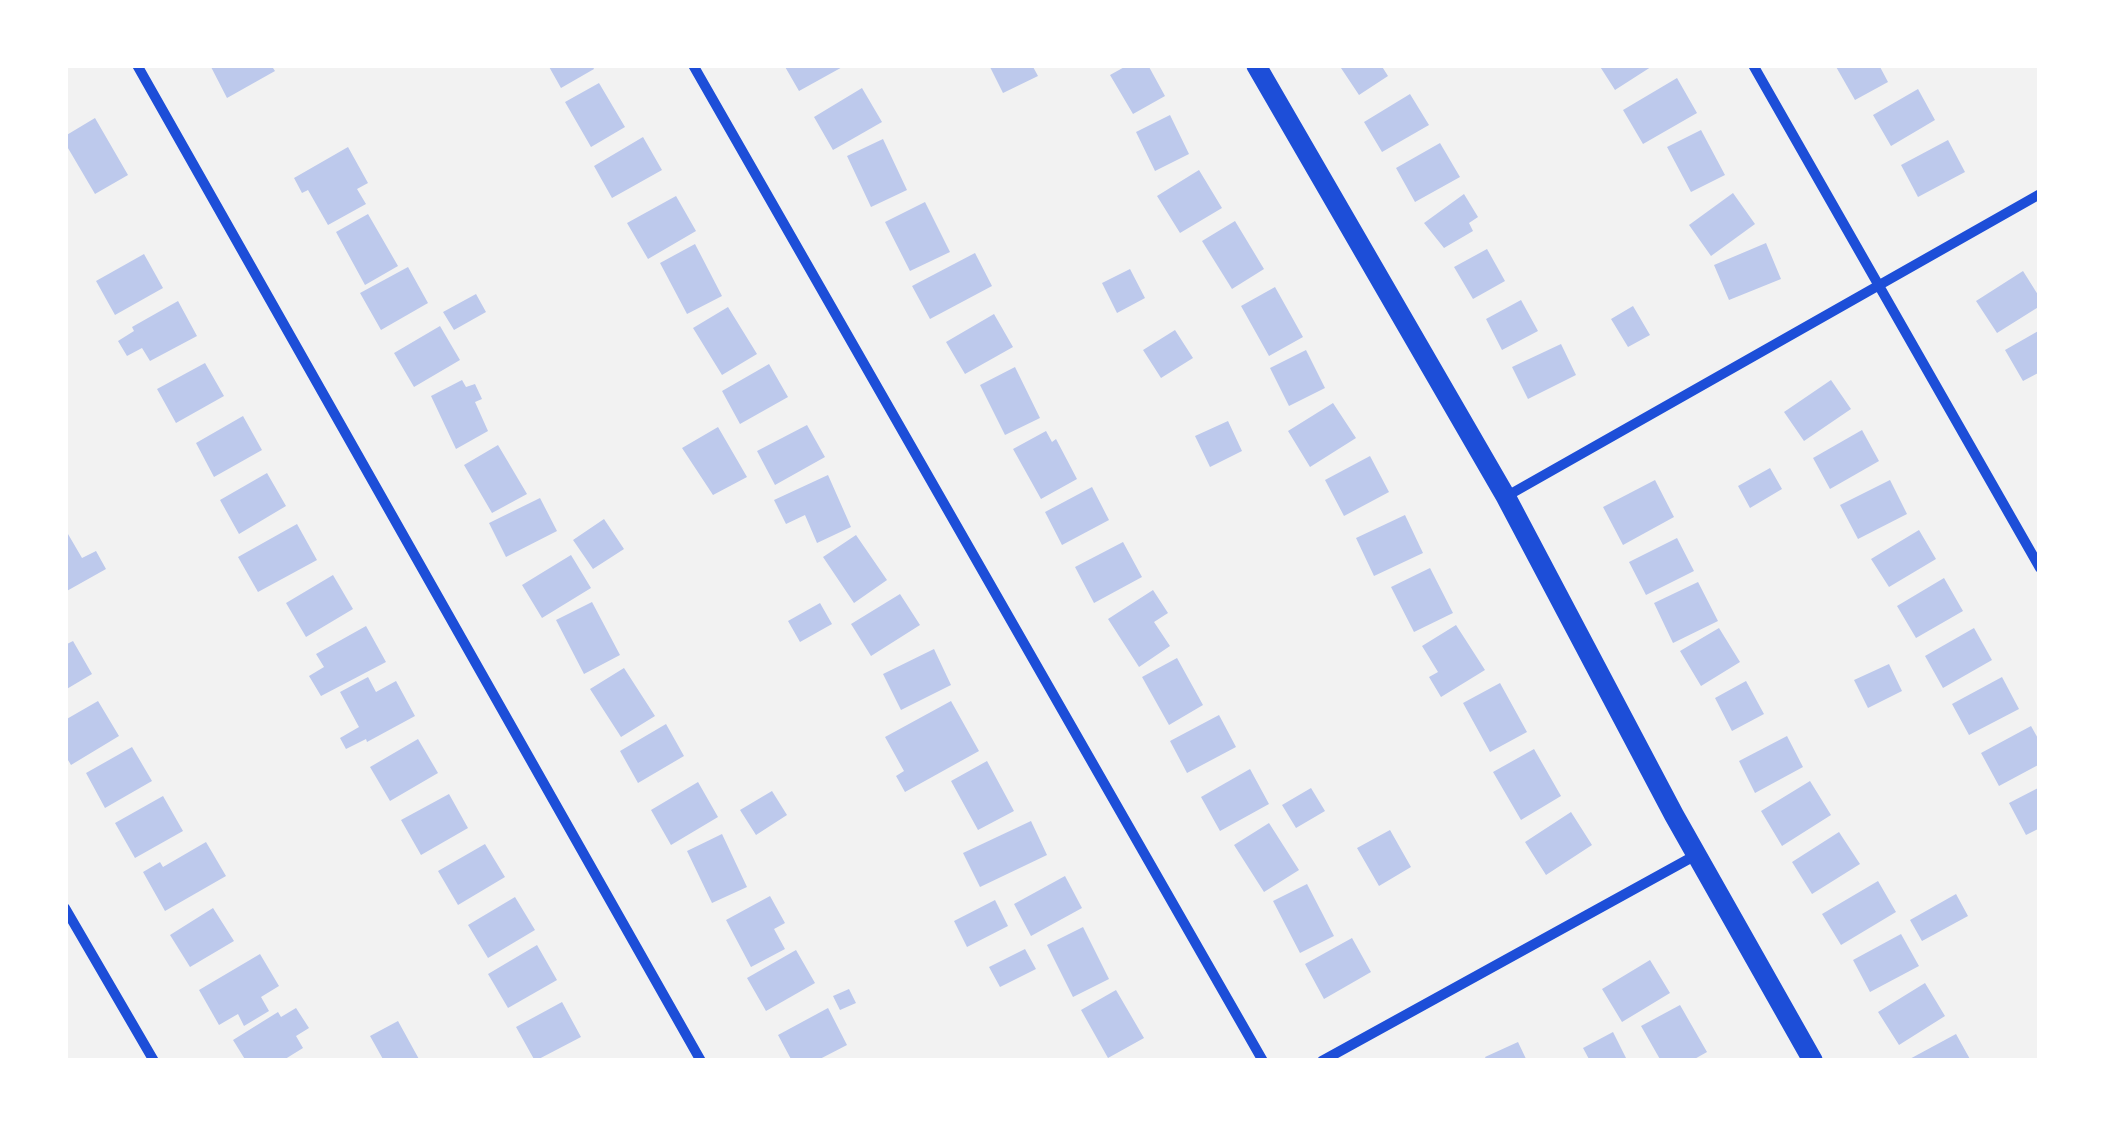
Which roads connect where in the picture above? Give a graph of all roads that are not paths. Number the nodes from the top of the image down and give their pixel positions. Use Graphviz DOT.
graph roads {
  1 [pos="137,65"];
  2 [pos="694,65"];
  3 [pos="1256,65"];
  4 [pos="1753,65"];
  5 [pos="2040,194"];
  6 [pos="1880,286"];
  7 [pos="1506,497"];
  8 [pos="2040,568"];
  9 [pos="1696,855"];
  10 [pos="65,908"];
  11 [pos="154,1061"];
  12 [pos="701,1061"];
  13 [pos="1263,1061"];
  14 [pos="1322,1061"];
  15 [pos="1813,1061"];
  1 -- 12 [label="street"];
  2 -- 13 [label="street"];
  3 -- 7 [label="main road"];
  4 -- 6 [label="street"];
  5 -- 6 [label="street"];
  6 -- 7 [label="street"];
  6 -- 8 [label="street"];
  7 -- 9 [label="main road"];
  9 -- 14 [label="street"];
  9 -- 15 [label="main road"];
  10 -- 11 [label="street"];
}
